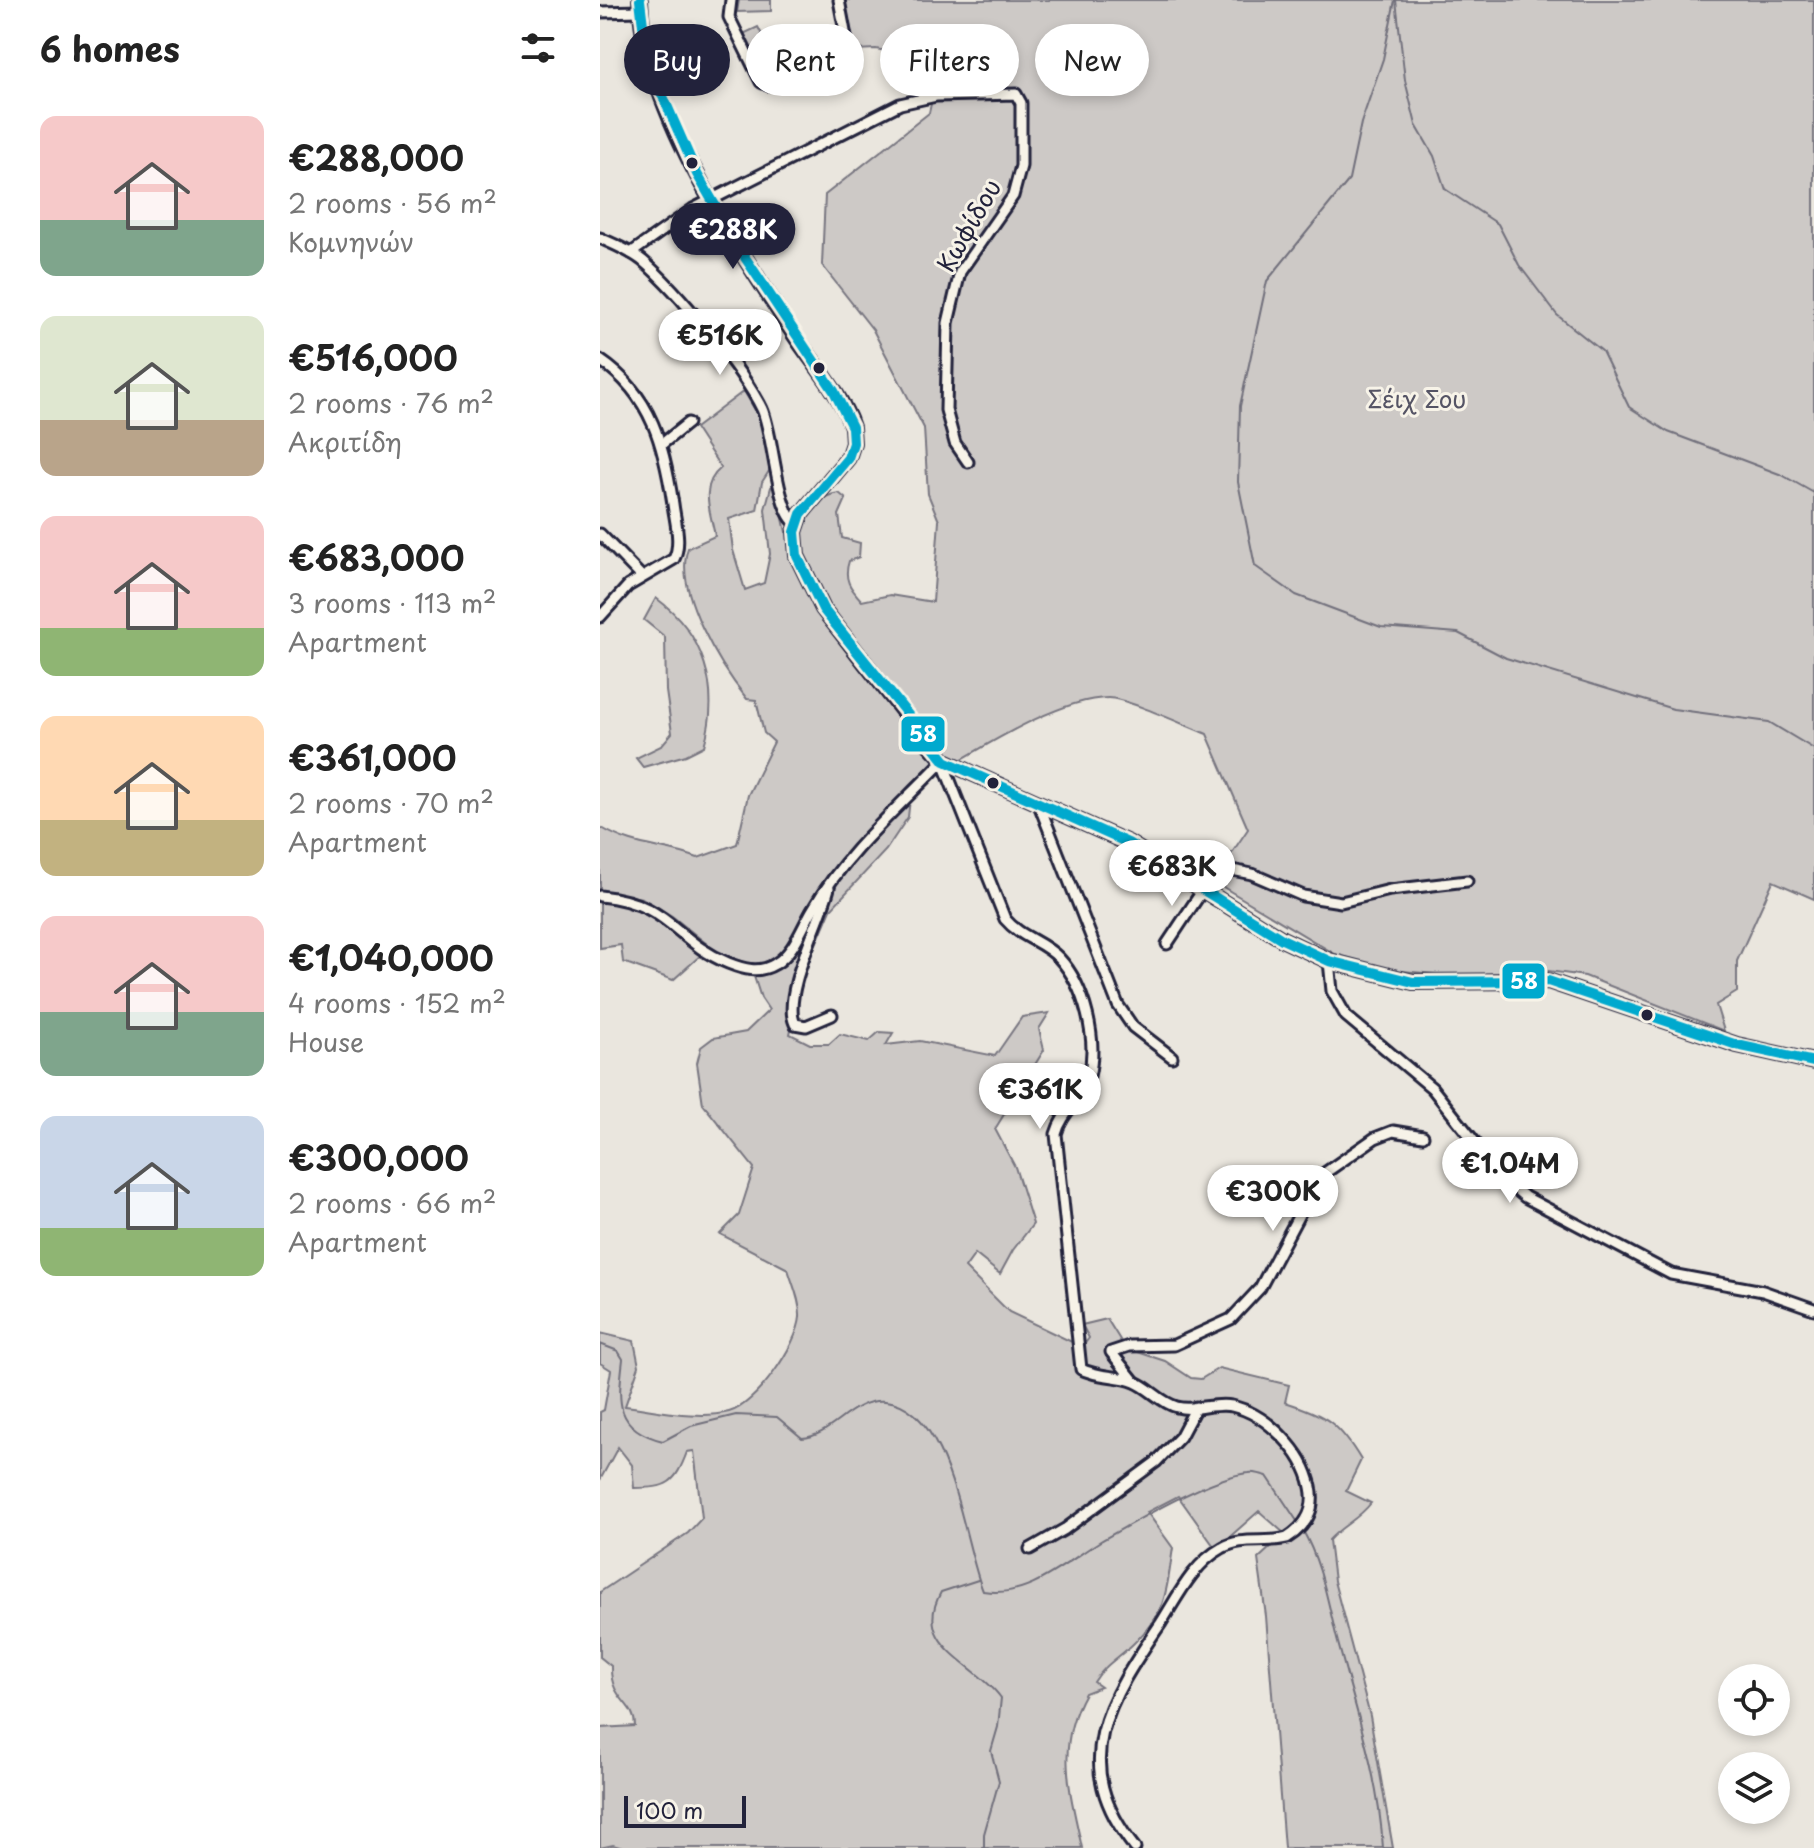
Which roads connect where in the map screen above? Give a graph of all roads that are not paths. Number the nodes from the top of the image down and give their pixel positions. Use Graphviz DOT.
graph roads {
  1 [pos="731,0"];
  2 [pos="839,0"];
  3 [pos="640,6"];
  4 [pos="600,12"];
  5 [pos="713,199"];
  6 [pos="600,238"];
  7 [pos="631,253"];
  8 [pos="600,360"];
  9 [pos="688,423"];
  10 [pos="662,444"];
  11 [pos="968,462"];
  12 [pos="797,524"];
  13 [pos="600,534"];
  14 [pos="642,577"];
  15 [pos="600,617"];
  16 [pos="941,758"];
  17 [pos="1038,802"];
  18 [pos="831,880"];
  19 [pos="1467,881"];
  20 [pos="1204,891"];
  21 [pos="600,896"];
  22 [pos="1167,944"];
  23 [pos="1329,961"];
  24 [pos="832,1015"];
  25 [pos="1172,1057"];
  26 [pos="1814,1062"];
  27 [pos="1423,1136"];
  28 [pos="1814,1309"];
  29 [pos="1134,1381"];
  30 [pos="1196,1407"];
  31 [pos="1030,1549"];
  32 [pos="1135,1848"];
  1 -- 2 [label="street"];
  3 -- 4 [label="street"];
  3 -- 5 [label="main road"];
  5 -- 7 [label="street, Κωφίδου"];
  5 -- 11 [label="street, Κωφίδου"];
  5 -- 12 [label="main road"];
  6 -- 7 [label="street"];
  7 -- 12 [label="street"];
  8 -- 10 [label="street"];
  9 -- 10 [label="street"];
  10 -- 14 [label="street"];
  12 -- 16 [label="main road"];
  13 -- 14 [label="street"];
  14 -- 15 [label="street"];
  16 -- 17 [label="main road"];
  16 -- 18 [label="street"];
  16 -- 29 [label="street"];
  17 -- 20 [label="main road"];
  17 -- 25 [label="street"];
  18 -- 21 [label="street"];
  18 -- 24 [label="street"];
  19 -- 20 [label="street"];
  20 -- 22 [label="street"];
  20 -- 23 [label="main road"];
  23 -- 26 [label="main road"];
  23 -- 28 [label="street"];
  27 -- 29 [label="street"];
  29 -- 30 [label="street"];
  30 -- 31 [label="street"];
  30 -- 32 [label="street"];
}
